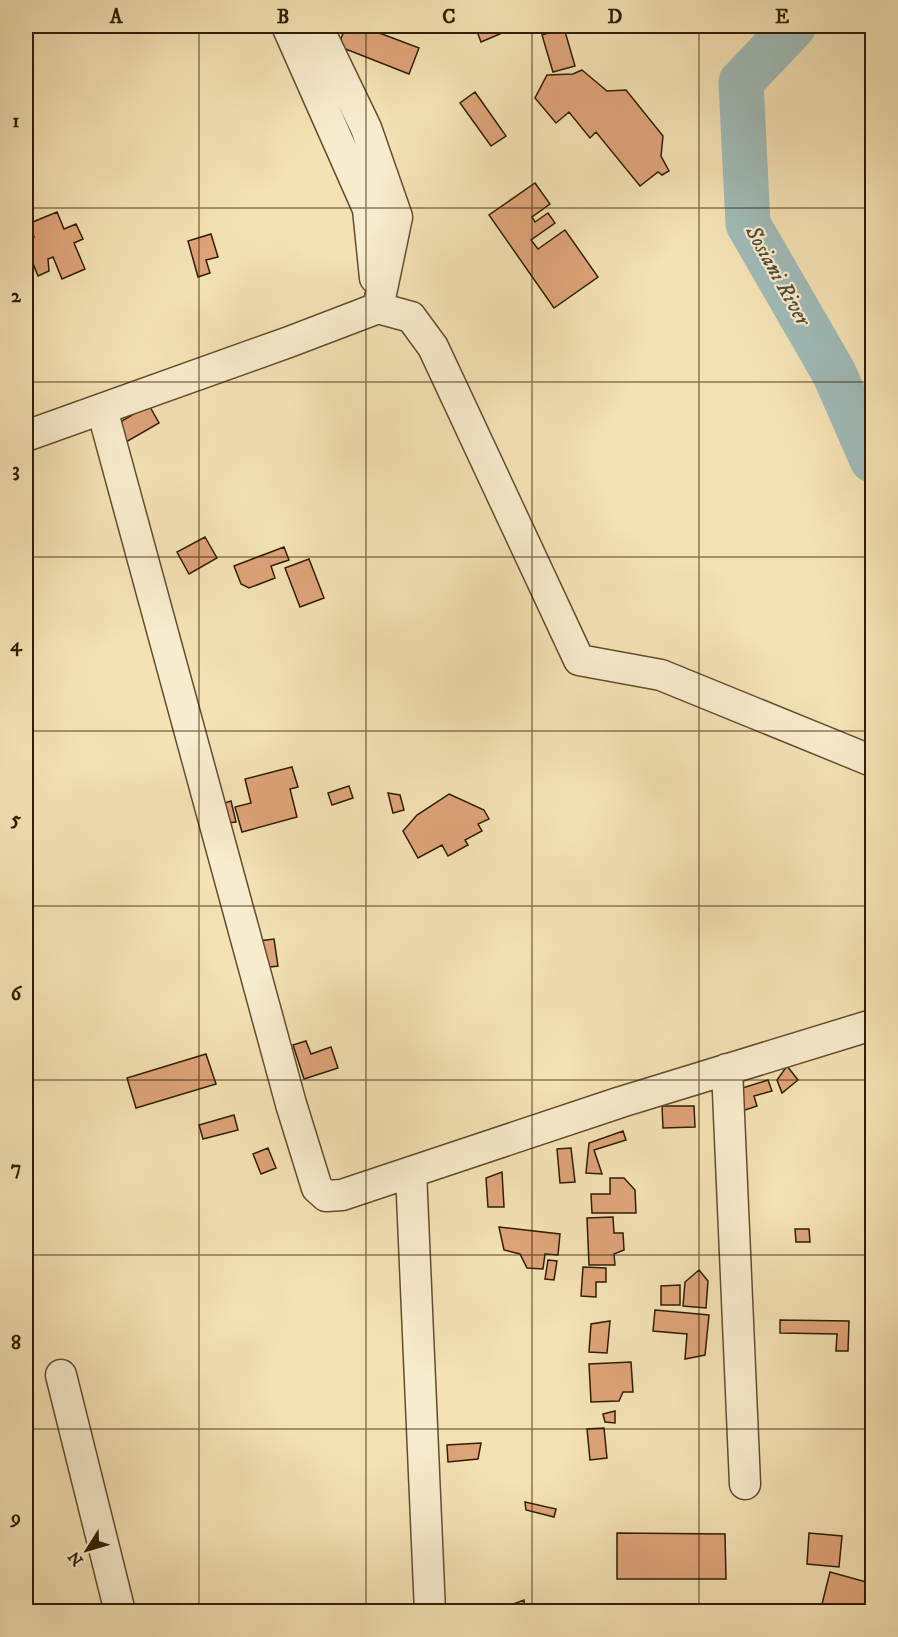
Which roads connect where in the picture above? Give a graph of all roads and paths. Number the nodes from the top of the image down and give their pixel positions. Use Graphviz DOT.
graph roads {
  1 [pos="288,26"];
  2 [pos="317,26"];
  3 [pos="378,308"];
  4 [pos="102,409"];
  5 [pos="26,436"];
  6 [pos="873,762"];
  7 [pos="873,1025"];
  8 [pos="727,1069"];
  9 [pos="411,1172"];
  10 [pos="61,1375"];
  11 [pos="745,1484"];
  12 [pos="120,1611"];
  13 [pos="430,1611"];
  1 -- 3 [label="street"];
  2 -- 3 [label="street"];
  3 -- 4 [label="street"];
  3 -- 6 [label="street"];
  4 -- 5 [label="street"];
  4 -- 9 [label="street"];
  7 -- 8 [label="street"];
  8 -- 9 [label="street"];
  8 -- 11 [label="street"];
  9 -- 13 [label="street"];
  10 -- 12 [label="street"];
}
